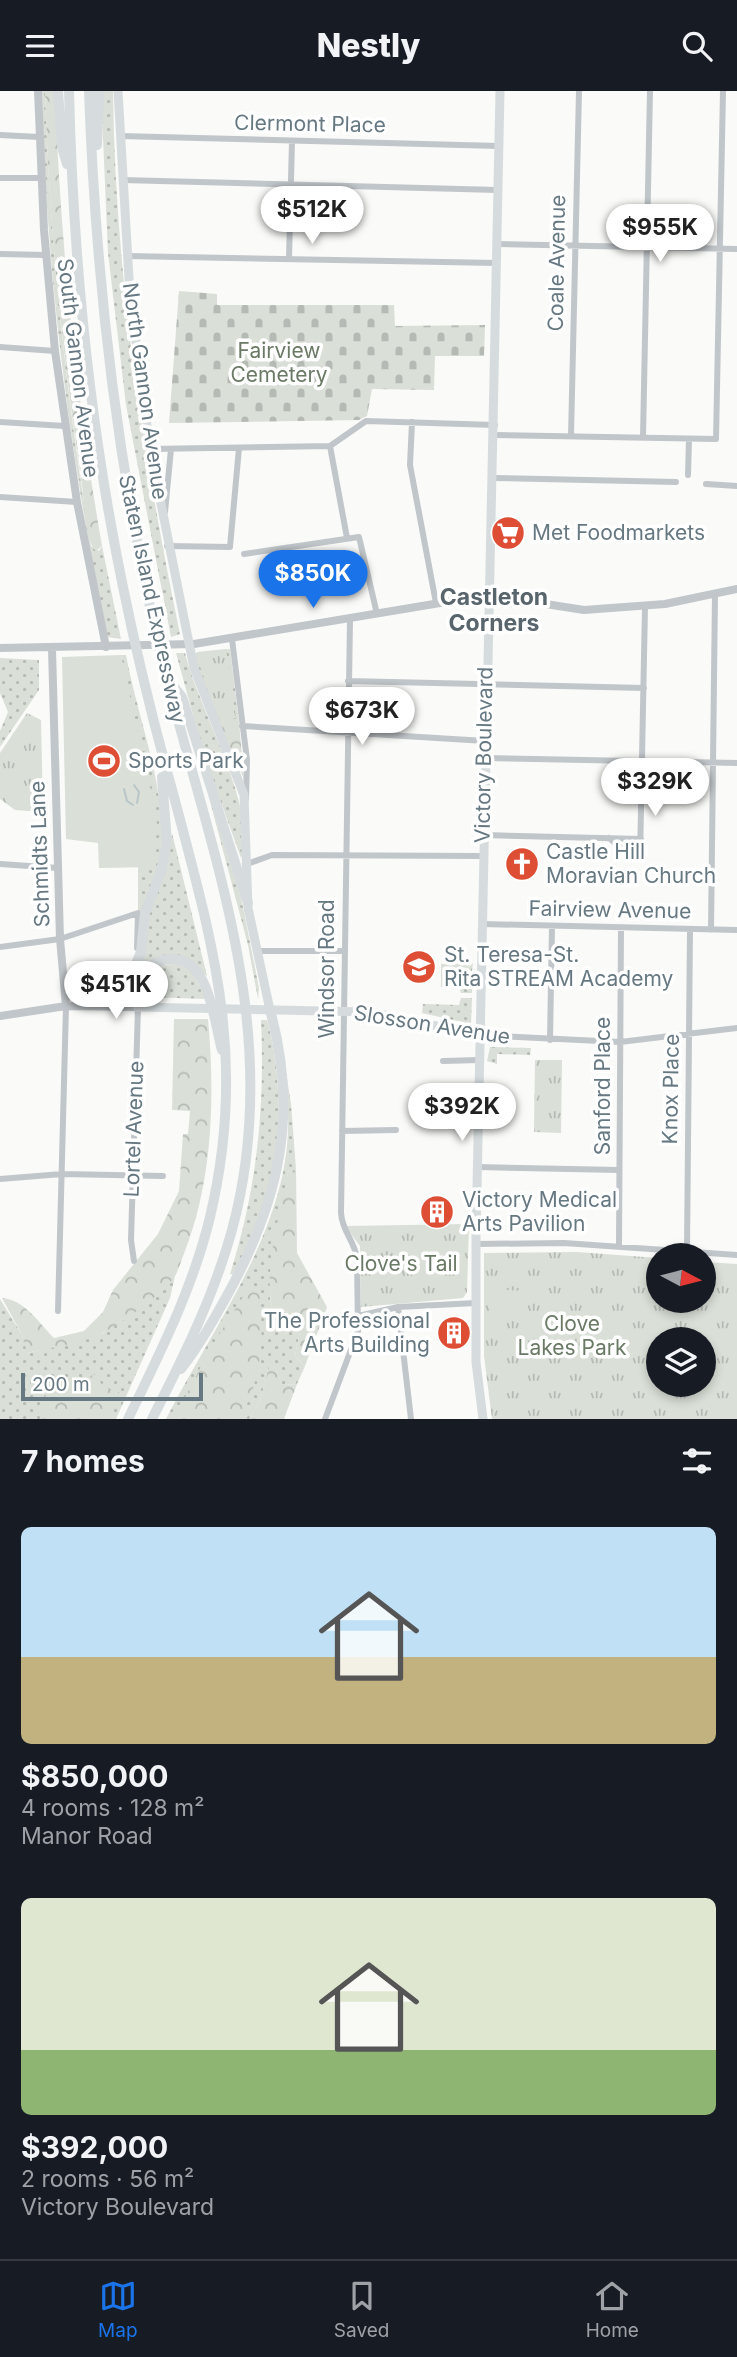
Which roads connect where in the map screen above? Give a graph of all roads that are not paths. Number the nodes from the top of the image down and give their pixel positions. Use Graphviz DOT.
graph roads {
  1 [pos="38,91"];
  2 [pos="58,91"];
  3 [pos="69,91"];
  4 [pos="89,91"];
  5 [pos="99,91"];
  6 [pos="118,91"];
  7 [pos="500,91"];
  8 [pos="579,91"];
  9 [pos="650,91"];
  10 [pos="723,91"];
  11 [pos="0,135"];
  12 [pos="120,136"];
  13 [pos="39,137"];
  14 [pos="292,141"];
  15 [pos="499,146"];
  16 [pos="71,177"];
  17 [pos="0,178"];
  18 [pos="41,179"];
  19 [pos="122,180"];
  20 [pos="291,186"];
  21 [pos="498,190"];
  22 [pos="95,193"];
  23 [pos="498,244"];
  24 [pos="575,246"];
  25 [pos="647,247"];
  26 [pos="719,248"];
  27 [pos="737,249"];
  28 [pos="0,254"];
  29 [pos="46,255"];
  30 [pos="127,256"];
  31 [pos="289,259"];
  32 [pos="497,263"];
  33 [pos="0,347"];
  34 [pos="55,351"];
  35 [pos="0,422"];
  36 [pos="412,422"];
  37 [pos="65,426"];
  38 [pos="495,430"];
  39 [pos="571,436"];
  40 [pos="643,437"];
  41 [pos="689,439"];
  42 [pos="330,446"];
  43 [pos="239,448"];
  44 [pos="150,449"];
  45 [pos="171,449"];
  46 [pos="688,475"];
  47 [pos="493,478"];
  48 [pos="676,482"];
  49 [pos="706,484"];
  50 [pos="737,486"];
  51 [pos="0,497"];
  52 [pos="77,502"];
  53 [pos="164,528"];
  54 [pos="347,538"];
  55 [pos="167,546"];
  56 [pos="244,554"];
  57 [pos="737,589"];
  58 [pos="488,595"];
  59 [pos="715,595"];
  60 [pos="436,603"];
  61 [pos="645,607"];
  62 [pos="377,614"];
  63 [pos="350,619"];
  64 [pos="232,639"];
  65 [pos="188,644"];
  66 [pos="106,647"];
  67 [pos="0,648"];
  68 [pos="52,649"];
  69 [pos="167,678"];
  70 [pos="348,681"];
  71 [pos="486,684"];
  72 [pos="644,688"];
  73 [pos="242,726"];
  74 [pos="156,729"];
  75 [pos="347,733"];
  76 [pos="485,741"];
  77 [pos="484,758"];
  78 [pos="643,761"];
  79 [pos="713,763"];
  80 [pos="737,763"];
  81 [pos="246,804"];
  82 [pos="483,835"];
  83 [pos="609,838"];
  84 [pos="641,839"];
  85 [pos="345,855"];
  86 [pos="483,856"];
  87 [pos="0,864"];
  88 [pos="247,864"];
  89 [pos="58,868"];
  90 [pos="247,903"];
  91 [pos="482,924"];
  92 [pos="552,926"];
  93 [pos="621,927"];
  94 [pos="690,929"];
  95 [pos="711,930"];
  96 [pos="737,930"];
  97 [pos="60,939"];
  98 [pos="0,947"];
  99 [pos="256,951"];
  100 [pos="344,951"];
  101 [pos="136,964"];
  102 [pos="66,1006"];
  103 [pos="138,1007"];
  104 [pos="270,1010"];
  105 [pos="345,1011"];
  106 [pos="0,1016"];
  107 [pos="220,1027"];
  108 [pos="737,1028"];
  109 [pos="689,1034"];
  110 [pos="479,1035"];
  111 [pos="550,1040"];
  112 [pos="620,1042"];
  113 [pos="443,1061"];
  114 [pos="479,1061"];
  115 [pos="397,1130"];
  116 [pos="342,1131"];
  117 [pos="477,1167"];
  118 [pos="620,1171"];
  119 [pos="62,1174"];
  120 [pos="133,1175"];
  121 [pos="163,1175"];
  122 [pos="0,1179"];
  123 [pos="687,1243"];
  124 [pos="476,1244"];
  125 [pos="619,1245"];
  126 [pos="646,1247"];
  127 [pos="716,1253"];
  128 [pos="737,1255"];
  129 [pos="134,1261"];
  130 [pos="476,1303"];
  131 [pos="398,1307"];
  132 [pos="58,1311"];
  133 [pos="358,1316"];
  134 [pos="171,1382"];
  135 [pos="128,1419"];
  136 [pos="152,1419"];
  137 [pos="325,1419"];
  138 [pos="411,1419"];
  139 [pos="483,1419"];
  1 -- 13 [label="street, South Gannon Avenue"];
  2 -- 16 [label="highway"];
  3 -- 16 [label="highway, Staten Island Expressway"];
  4 -- 22 [label="highway, Staten Island Expressway"];
  5 -- 22 [label="highway"];
  6 -- 12 [label="main road, North Gannon Avenue"];
  7 -- 15 [label="main road, Victory Boulevard"];
  8 -- 24 [label="street, Coale Avenue"];
  9 -- 25 [label="street"];
  10 -- 26 [label="street"];
  11 -- 13 [label="street"];
  12 -- 14 [label="street, Clermont Place"];
  12 -- 19 [label="main road, North Gannon Avenue"];
  13 -- 18 [label="street, South Gannon Avenue"];
  14 -- 15 [label="street, Clermont Place"];
  14 -- 20 [label="street"];
  15 -- 21 [label="main road, Victory Boulevard"];
  16 -- 74 [label="highway, Staten Island Expressway"];
  17 -- 18 [label="street"];
  18 -- 29 [label="street, South Gannon Avenue"];
  19 -- 20 [label="street"];
  19 -- 30 [label="main road, North Gannon Avenue"];
  20 -- 21 [label="street"];
  20 -- 31 [label="street"];
  21 -- 23 [label="main road, Victory Boulevard"];
  22 -- 69 [label="highway, Staten Island Expressway"];
  23 -- 24 [label="street"];
  23 -- 32 [label="main road, Victory Boulevard"];
  24 -- 25 [label="street"];
  24 -- 39 [label="street, Coale Avenue"];
  25 -- 26 [label="street"];
  25 -- 40 [label="street"];
  26 -- 27 [label="street"];
  26 -- 41 [label="street"];
  28 -- 29 [label="street"];
  29 -- 34 [label="street, South Gannon Avenue"];
  30 -- 31 [label="street"];
  30 -- 44 [label="main road, North Gannon Avenue"];
  31 -- 32 [label="street"];
  32 -- 38 [label="main road, Victory Boulevard"];
  33 -- 34 [label="street"];
  34 -- 37 [label="street, South Gannon Avenue"];
  35 -- 37 [label="street"];
  36 -- 38 [label="street"];
  36 -- 42 [label="street"];
  36 -- 60 [label="street"];
  37 -- 52 [label="street, South Gannon Avenue"];
  38 -- 39 [label="street"];
  38 -- 47 [label="main road, Victory Boulevard"];
  39 -- 40 [label="street"];
  40 -- 41 [label="street"];
  41 -- 46 [label="street"];
  42 -- 43 [label="street"];
  42 -- 54 [label="street"];
  43 -- 45 [label="street"];
  43 -- 55 [label="street"];
  44 -- 45 [label="street"];
  44 -- 53 [label="main road, North Gannon Avenue"];
  45 -- 53 [label="street"];
  47 -- 48 [label="street"];
  47 -- 58 [label="main road, Victory Boulevard"];
  49 -- 50 [label="street"];
  51 -- 52 [label="street"];
  52 -- 66 [label="street, South Gannon Avenue"];
  53 -- 55 [label="main road, North Gannon Avenue"];
  54 -- 56 [label="street"];
  54 -- 62 [label="street"];
  55 -- 65 [label="main road, North Gannon Avenue"];
  57 -- 59 [label="street"];
  58 -- 60 [label="street"];
  58 -- 61 [label="street"];
  58 -- 71 [label="main road, Victory Boulevard"];
  59 -- 61 [label="street"];
  59 -- 79 [label="street"];
  60 -- 62 [label="street"];
  61 -- 72 [label="street"];
  62 -- 63 [label="street"];
  63 -- 64 [label="street"];
  63 -- 70 [label="street, Windsor Road"];
  64 -- 65 [label="street"];
  64 -- 73 [label="street"];
  65 -- 66 [label="street"];
  65 -- 81 [label="main road, North Gannon Avenue"];
  66 -- 68 [label="street"];
  67 -- 68 [label="street"];
  68 -- 89 [label="street, Schmidts Lane"];
  69 -- 90 [label="highway"];
  69 -- 134 [label="highway, Staten Island Expressway"];
  70 -- 71 [label="street"];
  70 -- 75 [label="street, Windsor Road"];
  71 -- 72 [label="street"];
  71 -- 76 [label="main road, Victory Boulevard"];
  72 -- 78 [label="street"];
  73 -- 75 [label="street"];
  73 -- 81 [label="street"];
  74 -- 101 [label="highway"];
  74 -- 107 [label="highway, Staten Island Expressway"];
  75 -- 76 [label="street"];
  75 -- 85 [label="street, Windsor Road"];
  76 -- 77 [label="main road, Victory Boulevard"];
  77 -- 78 [label="street"];
  77 -- 82 [label="main road, Victory Boulevard"];
  78 -- 79 [label="street"];
  78 -- 84 [label="street"];
  79 -- 80 [label="street"];
  79 -- 95 [label="street"];
  81 -- 88 [label="main road, North Gannon Avenue"];
  82 -- 83 [label="street"];
  82 -- 86 [label="main road, Victory Boulevard"];
  83 -- 84 [label="street"];
  83 -- 84 [label="street"];
  85 -- 86 [label="street"];
  85 -- 88 [label="street"];
  85 -- 100 [label="street, Windsor Road"];
  86 -- 91 [label="main road, Victory Boulevard"];
  87 -- 89 [label="street"];
  88 -- 90 [label="main road, North Gannon Avenue"];
  89 -- 97 [label="street, Schmidts Lane"];
  90 -- 99 [label="main road, North Gannon Avenue"];
  91 -- 92 [label="street, Fairview Avenue"];
  91 -- 110 [label="main road, Victory Boulevard"];
  92 -- 93 [label="street, Fairview Avenue"];
  92 -- 111 [label="street"];
  93 -- 94 [label="street, Fairview Avenue"];
  93 -- 112 [label="street, Sanford Place"];
  94 -- 95 [label="street, Fairview Avenue"];
  94 -- 109 [label="street, Knox Place"];
  95 -- 96 [label="street, Fairview Avenue"];
  97 -- 98 [label="street"];
  97 -- 101 [label="street, Lortel Avenue"];
  97 -- 102 [label="street, Schmidts Lane"];
  99 -- 100 [label="street"];
  99 -- 104 [label="main road, North Gannon Avenue"];
  100 -- 105 [label="street, Windsor Road"];
  101 -- 103 [label="main road, Lortel Avenue"];
  102 -- 103 [label="street, Slosson Avenue"];
  102 -- 106 [label="street, Slosson Avenue"];
  102 -- 119 [label="street, Schmidts Lane"];
  103 -- 104 [label="main road, Slosson Avenue"];
  103 -- 107 [label="highway"];
  103 -- 120 [label="street, Lortel Avenue"];
  104 -- 105 [label="main road, Slosson Avenue"];
  104 -- 134 [label="highway"];
  105 -- 110 [label="main road, Slosson Avenue"];
  105 -- 116 [label="street, Windsor Road"];
  107 -- 135 [label="highway"];
  108 -- 109 [label="street, Slosson Avenue"];
  109 -- 112 [label="street, Slosson Avenue"];
  109 -- 123 [label="street, Knox Place"];
  110 -- 111 [label="street, Slosson Avenue"];
  110 -- 114 [label="main road, Victory Boulevard"];
  111 -- 112 [label="street, Slosson Avenue"];
  112 -- 118 [label="street, Sanford Place"];
  113 -- 114 [label="street"];
  114 -- 117 [label="main road, Victory Boulevard"];
  115 -- 116 [label="street"];
  116 -- 133 [label="street, Windsor Road"];
  117 -- 118 [label="street"];
  117 -- 124 [label="main road, Victory Boulevard"];
  118 -- 125 [label="street, Sanford Place"];
  119 -- 120 [label="street"];
  119 -- 122 [label="street"];
  119 -- 132 [label="street, Schmidts Lane"];
  120 -- 121 [label="street"];
  120 -- 129 [label="street, Lortel Avenue"];
  124 -- 125 [label="street"];
  124 -- 130 [label="main road, Victory Boulevard"];
  125 -- 126 [label="street"];
  127 -- 128 [label="street"];
  130 -- 131 [label="street"];
  130 -- 139 [label="main road, Victory Boulevard"];
  131 -- 133 [label="street"];
  131 -- 138 [label="street"];
  133 -- 137 [label="street, Windsor Road"];
  134 -- 136 [label="highway, Staten Island Expressway"];
}
